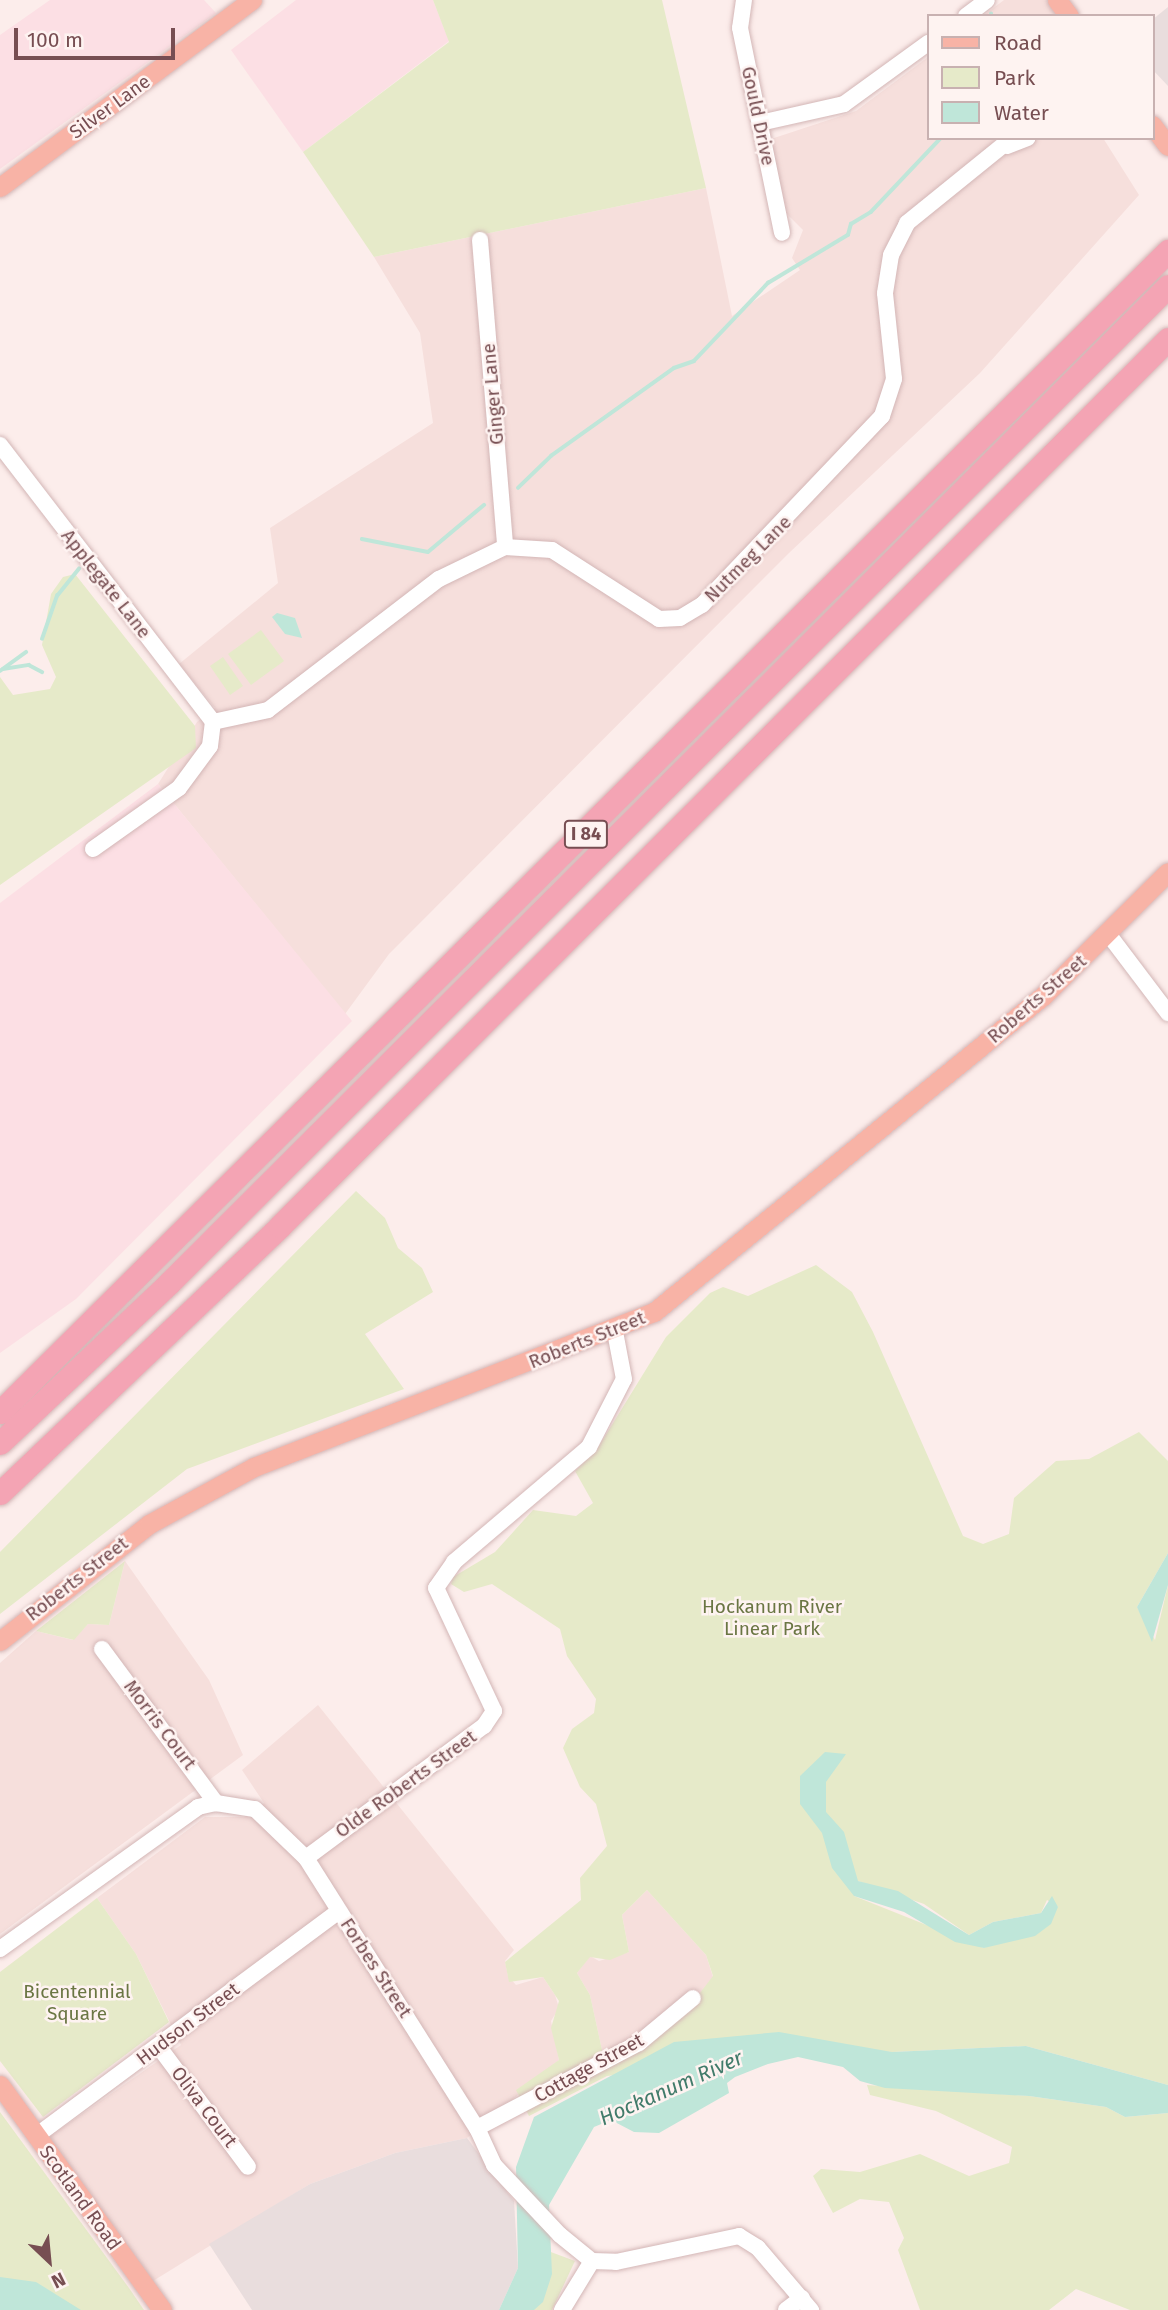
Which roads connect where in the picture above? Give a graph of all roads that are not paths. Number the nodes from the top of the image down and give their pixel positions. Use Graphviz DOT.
graph roads {
  1 [pos="252,0"];
  2 [pos="744,0"];
  3 [pos="987,0"];
  4 [pos="969,14"];
  5 [pos="926,44"];
  6 [pos="760,123"];
  7 [pos="1154,128"];
  8 [pos="1010,142"];
  9 [pos="1168,146"];
  10 [pos="0,187"];
  11 [pos="782,233"];
  12 [pos="480,240"];
  13 [pos="1168,251"];
  14 [pos="1168,286"];
  15 [pos="1168,302"];
  16 [pos="1168,339"];
  17 [pos="0,445"];
  18 [pos="505,547"];
  19 [pos="213,722"];
  20 [pos="93,849"];
  21 [pos="1168,872"];
  22 [pos="1109,935"];
  23 [pos="1168,1013"];
  24 [pos="615,1332"];
  25 [pos="0,1412"];
  26 [pos="0,1443"];
  27 [pos="0,1458"];
  28 [pos="0,1493"];
  29 [pos="0,1641"];
  30 [pos="102,1649"];
  31 [pos="216,1803"];
  32 [pos="306,1858"];
  33 [pos="339,1911"];
  34 [pos="0,1949"];
  35 [pos="693,1998"];
  36 [pos="159,2047"];
  37 [pos="0,2085"];
  38 [pos="477,2128"];
  39 [pos="36,2136"];
  40 [pos="248,2167"];
  41 [pos="592,2261"];
  42 [pos="806,2304"];
  43 [pos="162,2310"];
  44 [pos="562,2310"];
  45 [pos="786,2310"];
  1 -- 10 [label="main road, Silver Lane"];
  2 -- 6 [label="street, Gould Drive"];
  3 -- 4 [label="street"];
  5 -- 6 [label="street"];
  6 -- 11 [label="street, Gould Drive"];
  7 -- 9 [label="main road"];
  8 -- 18 [label="street, Nutmeg Lane"];
  12 -- 18 [label="street, Ginger Lane"];
  13 -- 25 [label="highway, I 84"];
  14 -- 26 [label="highway"];
  15 -- 27 [label="highway"];
  16 -- 28 [label="highway"];
  17 -- 19 [label="street, Applegate Lane"];
  18 -- 19 [label="street, Nutmeg Lane"];
  19 -- 20 [label="street"];
  21 -- 22 [label="main road, Roberts Street"];
  22 -- 23 [label="street"];
  22 -- 24 [label="main road, Roberts Street"];
  24 -- 29 [label="main road, Roberts Street"];
  24 -- 32 [label="street, Olde Roberts Street"];
  30 -- 31 [label="street, Morris Court"];
  31 -- 32 [label="street, Forbes Street"];
  31 -- 34 [label="street"];
  32 -- 33 [label="street, Forbes Street"];
  33 -- 36 [label="street, Hudson Street"];
  33 -- 38 [label="street, Forbes Street"];
  35 -- 38 [label="street, Cottage Street"];
  36 -- 39 [label="street, Hudson Street"];
  36 -- 40 [label="street, Oliva Court"];
  37 -- 39 [label="main road, Scotland Road"];
  38 -- 41 [label="street, Forbes Street"];
  39 -- 43 [label="main road, Scotland Road"];
  41 -- 42 [label="street"];
  41 -- 44 [label="street"];
  42 -- 45 [label="street"];
}
